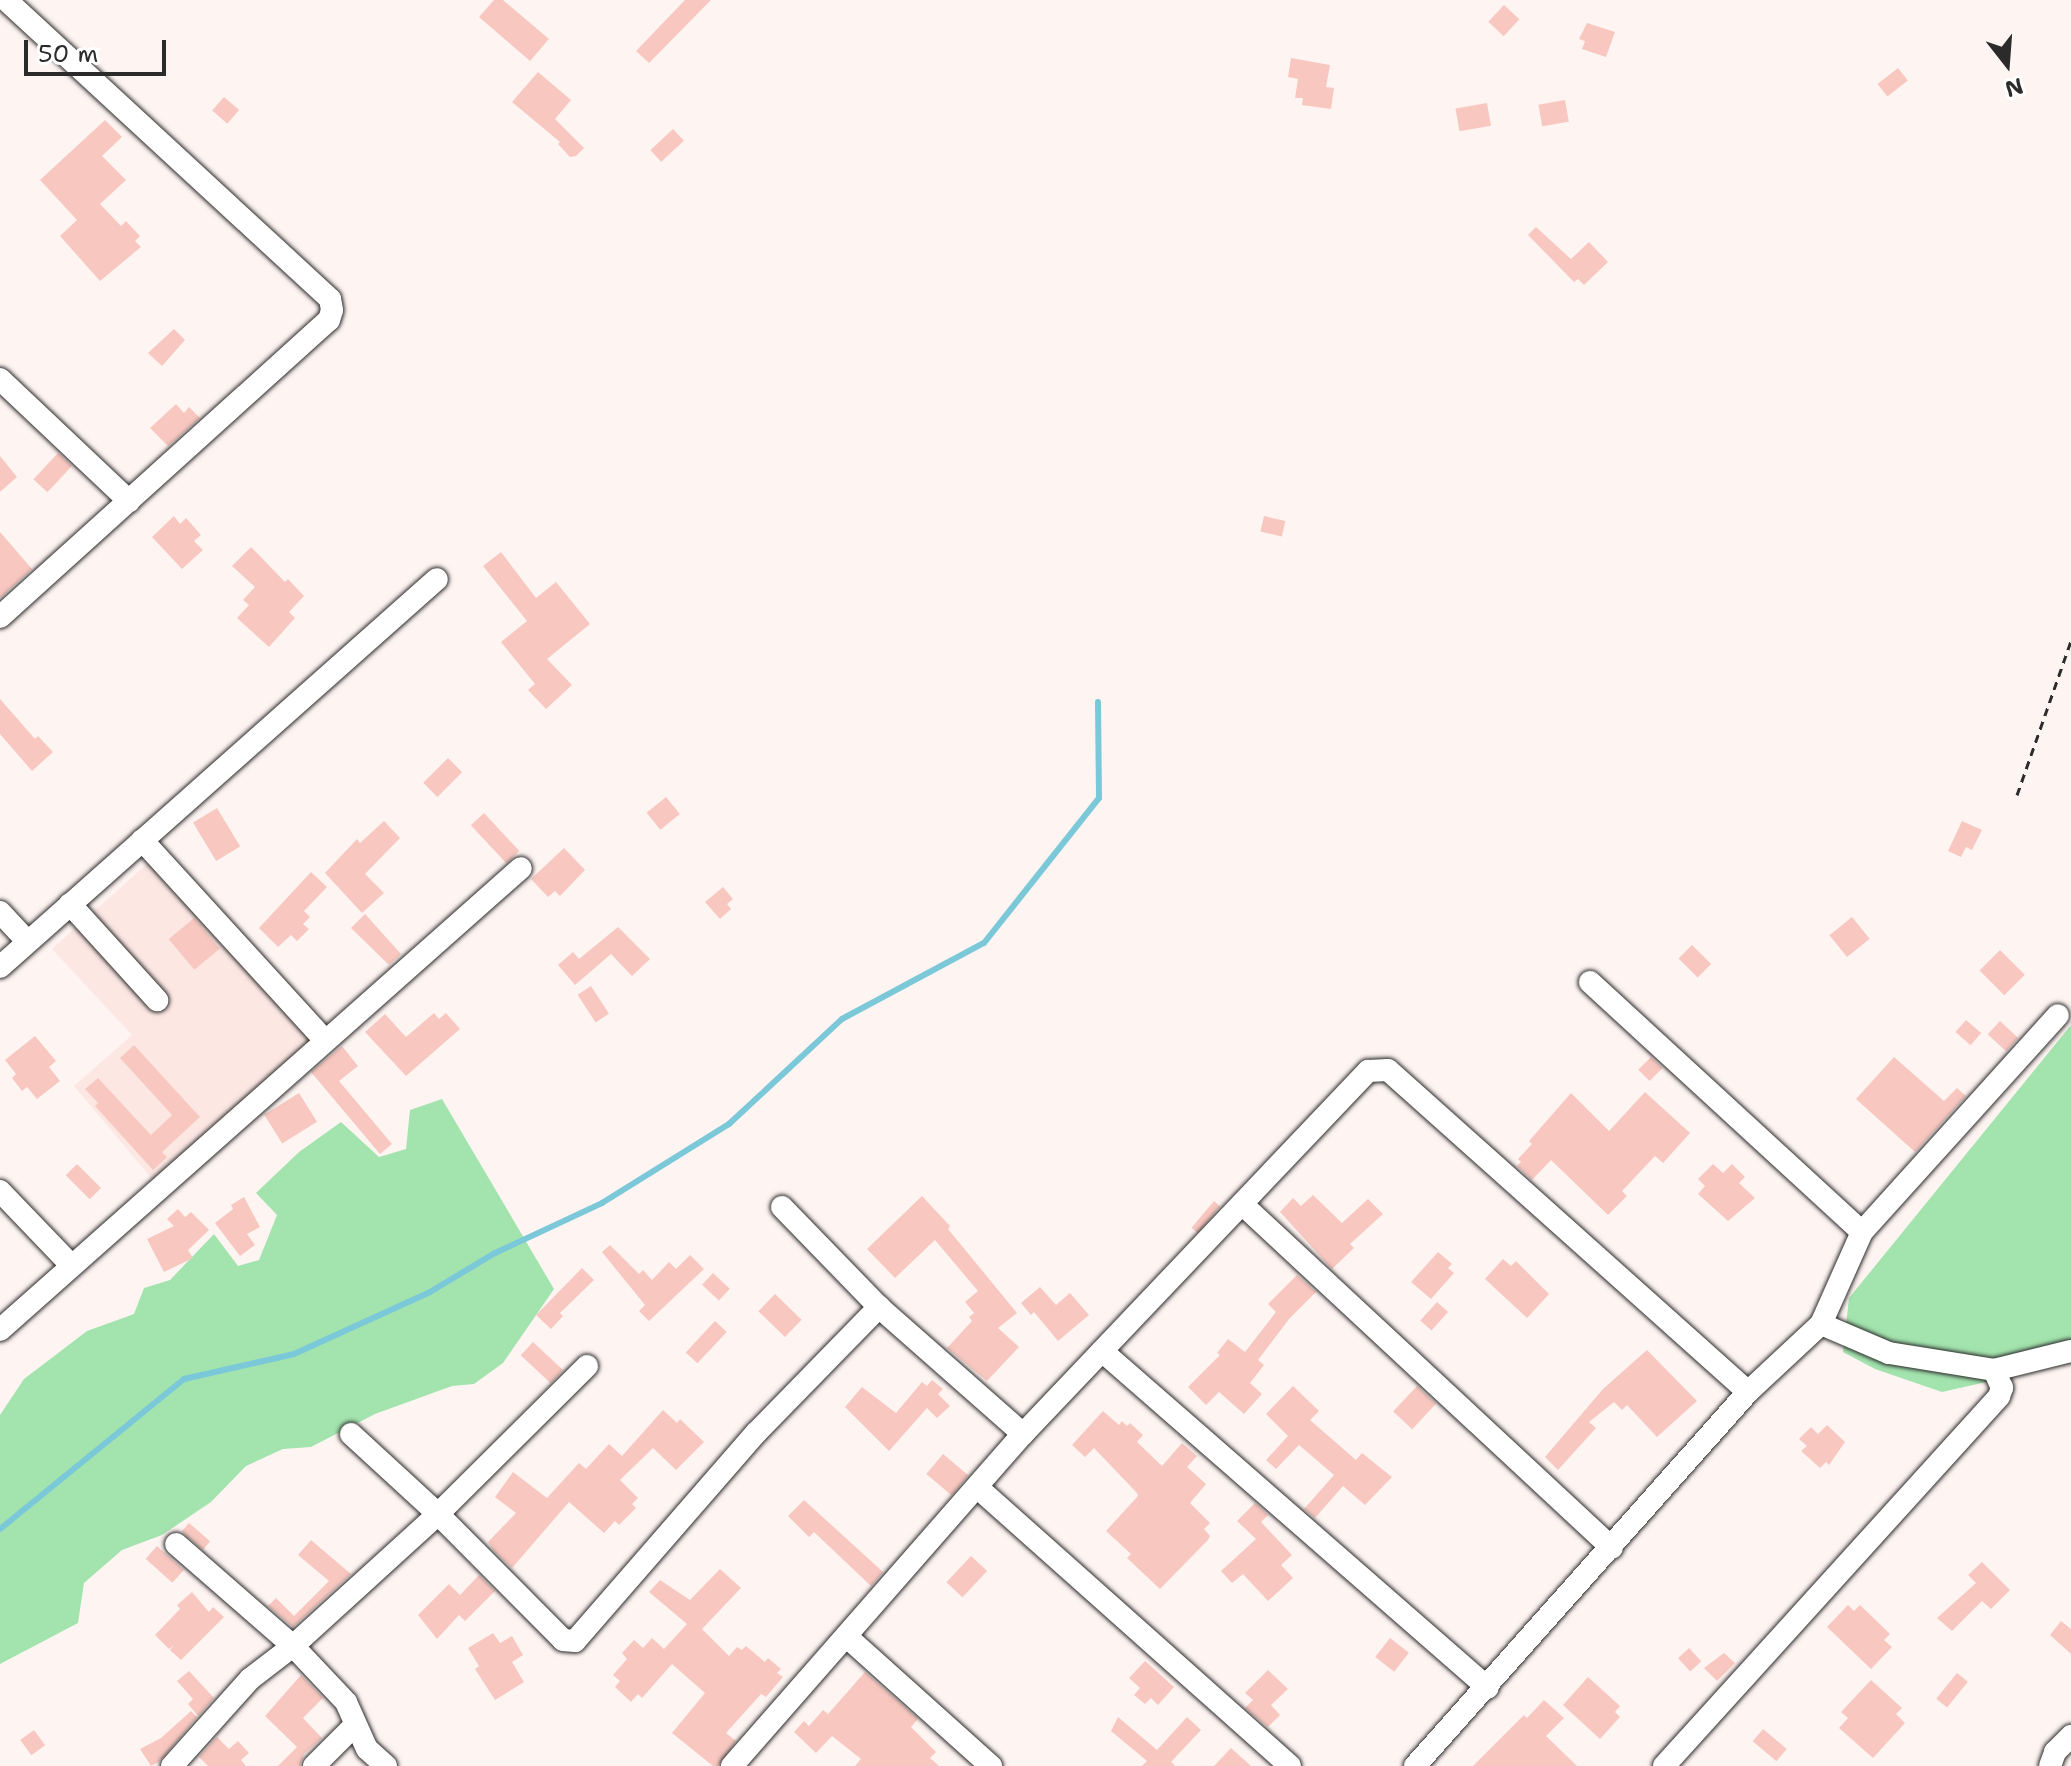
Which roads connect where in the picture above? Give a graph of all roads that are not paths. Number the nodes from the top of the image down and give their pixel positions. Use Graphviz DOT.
graph roads {
  1 [pos="6,0"];
  2 [pos="0,379"];
  3 [pos="129,501"];
  4 [pos="437,579"];
  5 [pos="0,617"];
  6 [pos="142,840"];
  7 [pos="521,868"];
  8 [pos="70,904"];
  9 [pos="0,912"];
  10 [pos="27,941"];
  11 [pos="0,967"];
  12 [pos="1590,982"];
  13 [pos="157,1000"];
  14 [pos="2058,1015"];
  15 [pos="324,1039"];
  16 [pos="0,1191"];
  17 [pos="1242,1204"];
  18 [pos="782,1207"];
  19 [pos="1862,1232"];
  20 [pos="70,1264"];
  21 [pos="879,1307"];
  22 [pos="1821,1324"];
  23 [pos="0,1330"];
  24 [pos="1102,1351"];
  25 [pos="2071,1351"];
  26 [pos="587,1366"];
  27 [pos="1994,1370"];
  28 [pos="1748,1392"];
  29 [pos="351,1434"];
  30 [pos="1023,1434"];
  31 [pos="977,1487"];
  32 [pos="438,1514"];
  33 [pos="176,1544"];
  34 [pos="1612,1548"];
  35 [pos="846,1636"];
  36 [pos="293,1646"];
  37 [pos="1488,1688"];
  38 [pos="354,1726"];
  39 [pos="2071,1736"];
  40 [pos="172,1766"];
  41 [pos="314,1766"];
  42 [pos="386,1766"];
  43 [pos="732,1766"];
  44 [pos="991,1766"];
  45 [pos="1290,1766"];
  46 [pos="1415,1766"];
  47 [pos="1664,1766"];
  48 [pos="2050,1766"];
  1 -- 3 [label="street"];
  2 -- 3 [label="street"];
  3 -- 5 [label="street"];
  4 -- 6 [label="street"];
  6 -- 8 [label="street"];
  6 -- 15 [label="street"];
  7 -- 15 [label="street"];
  8 -- 10 [label="street"];
  8 -- 13 [label="street"];
  9 -- 10 [label="street"];
  10 -- 11 [label="street"];
  12 -- 19 [label="street"];
  14 -- 19 [label="street"];
  15 -- 20 [label="street"];
  16 -- 20 [label="street"];
  17 -- 24 [label="street"];
  17 -- 28 [label="street"];
  17 -- 34 [label="street"];
  18 -- 21 [label="street"];
  19 -- 22 [label="street"];
  20 -- 23 [label="street"];
  21 -- 30 [label="street"];
  21 -- 32 [label="street"];
  22 -- 27 [label="street"];
  22 -- 28 [label="street"];
  24 -- 30 [label="street"];
  24 -- 37 [label="street"];
  25 -- 27 [label="street"];
  26 -- 32 [label="street"];
  27 -- 47 [label="street"];
  28 -- 34 [label="street"];
  29 -- 32 [label="street"];
  30 -- 31 [label="street"];
  31 -- 35 [label="street"];
  31 -- 45 [label="street"];
  32 -- 36 [label="street"];
  33 -- 36 [label="street"];
  34 -- 37 [label="street"];
  35 -- 43 [label="street"];
  35 -- 44 [label="street"];
  36 -- 38 [label="street"];
  36 -- 40 [label="street"];
  37 -- 46 [label="street"];
  38 -- 41 [label="street"];
  38 -- 42 [label="street"];
  39 -- 48 [label="street"];
}
